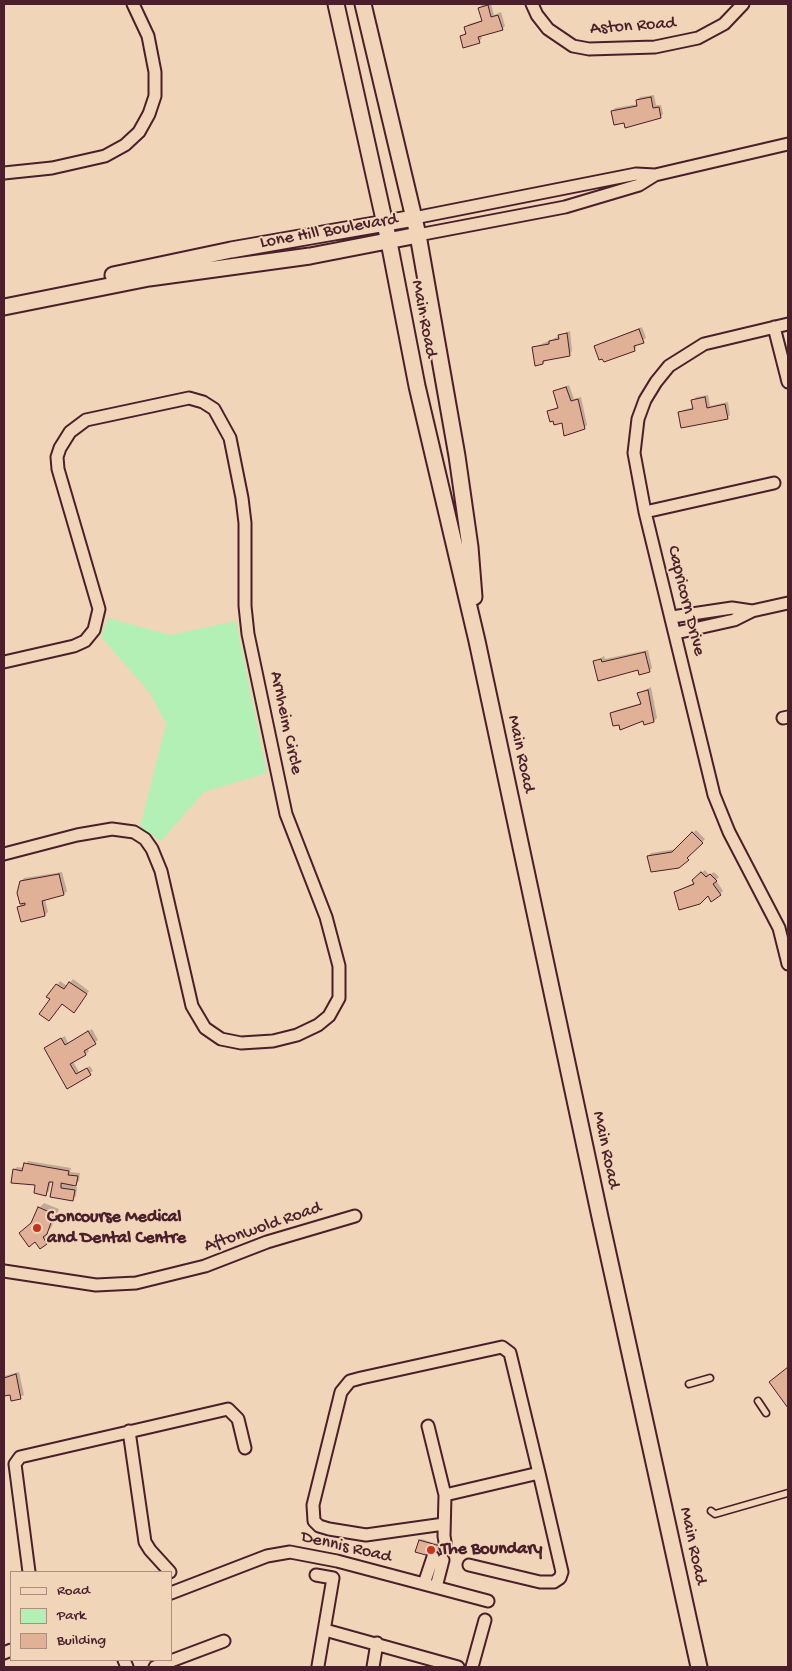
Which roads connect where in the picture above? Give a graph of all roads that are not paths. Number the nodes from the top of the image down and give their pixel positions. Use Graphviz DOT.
graph roads {
  1 [pos="132,4"];
  2 [pos="336,4"];
  3 [pos="363,4"];
  4 [pos="532,4"];
  5 [pos="743,4"];
  6 [pos="788,144"];
  7 [pos="4,172"];
  8 [pos="655,175"];
  9 [pos="414,218"];
  10 [pos="384,224"];
  11 [pos="418,236"];
  12 [pos="389,242"];
  13 [pos="4,299"];
  14 [pos="4,307"];
  15 [pos="788,324"];
  16 [pos="774,327"];
  17 [pos="788,382"];
  18 [pos="774,483"];
  19 [pos="645,512"];
  20 [pos="788,603"];
  21 [pos="752,611"];
  22 [pos="672,617"];
  23 [pos="676,633"];
  24 [pos="477,641"];
  25 [pos="4,662"];
  26 [pos="4,854"];
  27 [pos="788,964"];
  28 [pos="355,1216"];
  29 [pos="4,1271"];
  30 [pos="710,1378"];
  31 [pos="689,1384"];
  32 [pos="758,1401"];
  33 [pos="766,1413"];
  34 [pos="428,1426"];
  35 [pos="129,1431"];
  36 [pos="245,1448"];
  37 [pos="538,1473"];
  38 [pos="788,1493"];
  39 [pos="445,1495"];
  40 [pos="711,1511"];
  41 [pos="469,1565"];
  42 [pos="29,1571"];
  43 [pos="169,1571"];
  44 [pos="172,1574"];
  45 [pos="316,1575"];
  46 [pos="424,1584"];
  47 [pos="436,1587"];
  48 [pos="186,1588"];
  49 [pos="172,1593"];
  50 [pos="488,1601"];
  51 [pos="486,1620"];
  52 [pos="325,1630"];
  53 [pos="224,1641"];
  54 [pos="377,1643"];
  55 [pos="172,1660"];
  56 [pos="170,1661"];
  57 [pos="427,1663"];
  58 [pos="318,1666"];
  59 [pos="154,1667"];
  60 [pos="372,1667"];
  61 [pos="458,1667"];
  62 [pos="472,1667"];
  63 [pos="699,1667"];
  1 -- 7 [label="street"];
  2 -- 10 [label="main road, Main Road"];
  3 -- 9 [label="main road, Main Road"];
  4 -- 5 [label="street, Aston Road"];
  6 -- 8 [label="street, Lone Hill Boulevard"];
  8 -- 9 [label="street, Lone Hill Boulevard"];
  8 -- 11 [label="street, Lone Hill Boulevard"];
  9 -- 10 [label="main road, Lone Hill Boulevard"];
  9 -- 11 [label="main road, Main Road"];
  10 -- 12 [label="main road, Main Road"];
  10 -- 13 [label="main road, Lone Hill Boulevard"];
  11 -- 12 [label="main road, Lone Hill Boulevard"];
  11 -- 24 [label="main road, Main Road"];
  12 -- 14 [label="main road, Lone Hill Boulevard"];
  12 -- 24 [label="main road, Main Road"];
  15 -- 16 [label="street, Capricorn Drive"];
  16 -- 17 [label="street"];
  16 -- 19 [label="street, Capricorn Drive"];
  18 -- 19 [label="street"];
  19 -- 22 [label="street, Capricorn Drive"];
  20 -- 21 [label="street"];
  21 -- 22 [label="street"];
  21 -- 23 [label="street"];
  22 -- 23 [label="street, Capricorn Drive"];
  23 -- 27 [label="street, Capricorn Drive"];
  24 -- 63 [label="main road, Main Road"];
  25 -- 26 [label="street, Arnheim Circle"];
  28 -- 29 [label="street, Aftonwold Road"];
  30 -- 31 [label="lane"];
  32 -- 33 [label="lane"];
  34 -- 39 [label="street"];
  35 -- 36 [label="street"];
  35 -- 42 [label="street"];
  35 -- 43 [label="street"];
  37 -- 39 [label="street"];
  37 -- 39 [label="street"];
  37 -- 41 [label="street"];
  38 -- 40 [label="lane"];
  44 -- 48 [label="street"];
  45 -- 52 [label="street"];
  46 -- 47 [label="street, Dennis Road"];
  46 -- 47 [label="street"];
  46 -- 48 [label="street, Dennis Road"];
  47 -- 50 [label="street, Dennis Road"];
  48 -- 49 [label="street, Dennis Road"];
  51 -- 62 [label="street"];
  52 -- 54 [label="street"];
  52 -- 58 [label="street"];
  53 -- 55 [label="street"];
  54 -- 57 [label="street"];
  54 -- 60 [label="street"];
  56 -- 59 [label="street"];
  57 -- 61 [label="street"];
}
